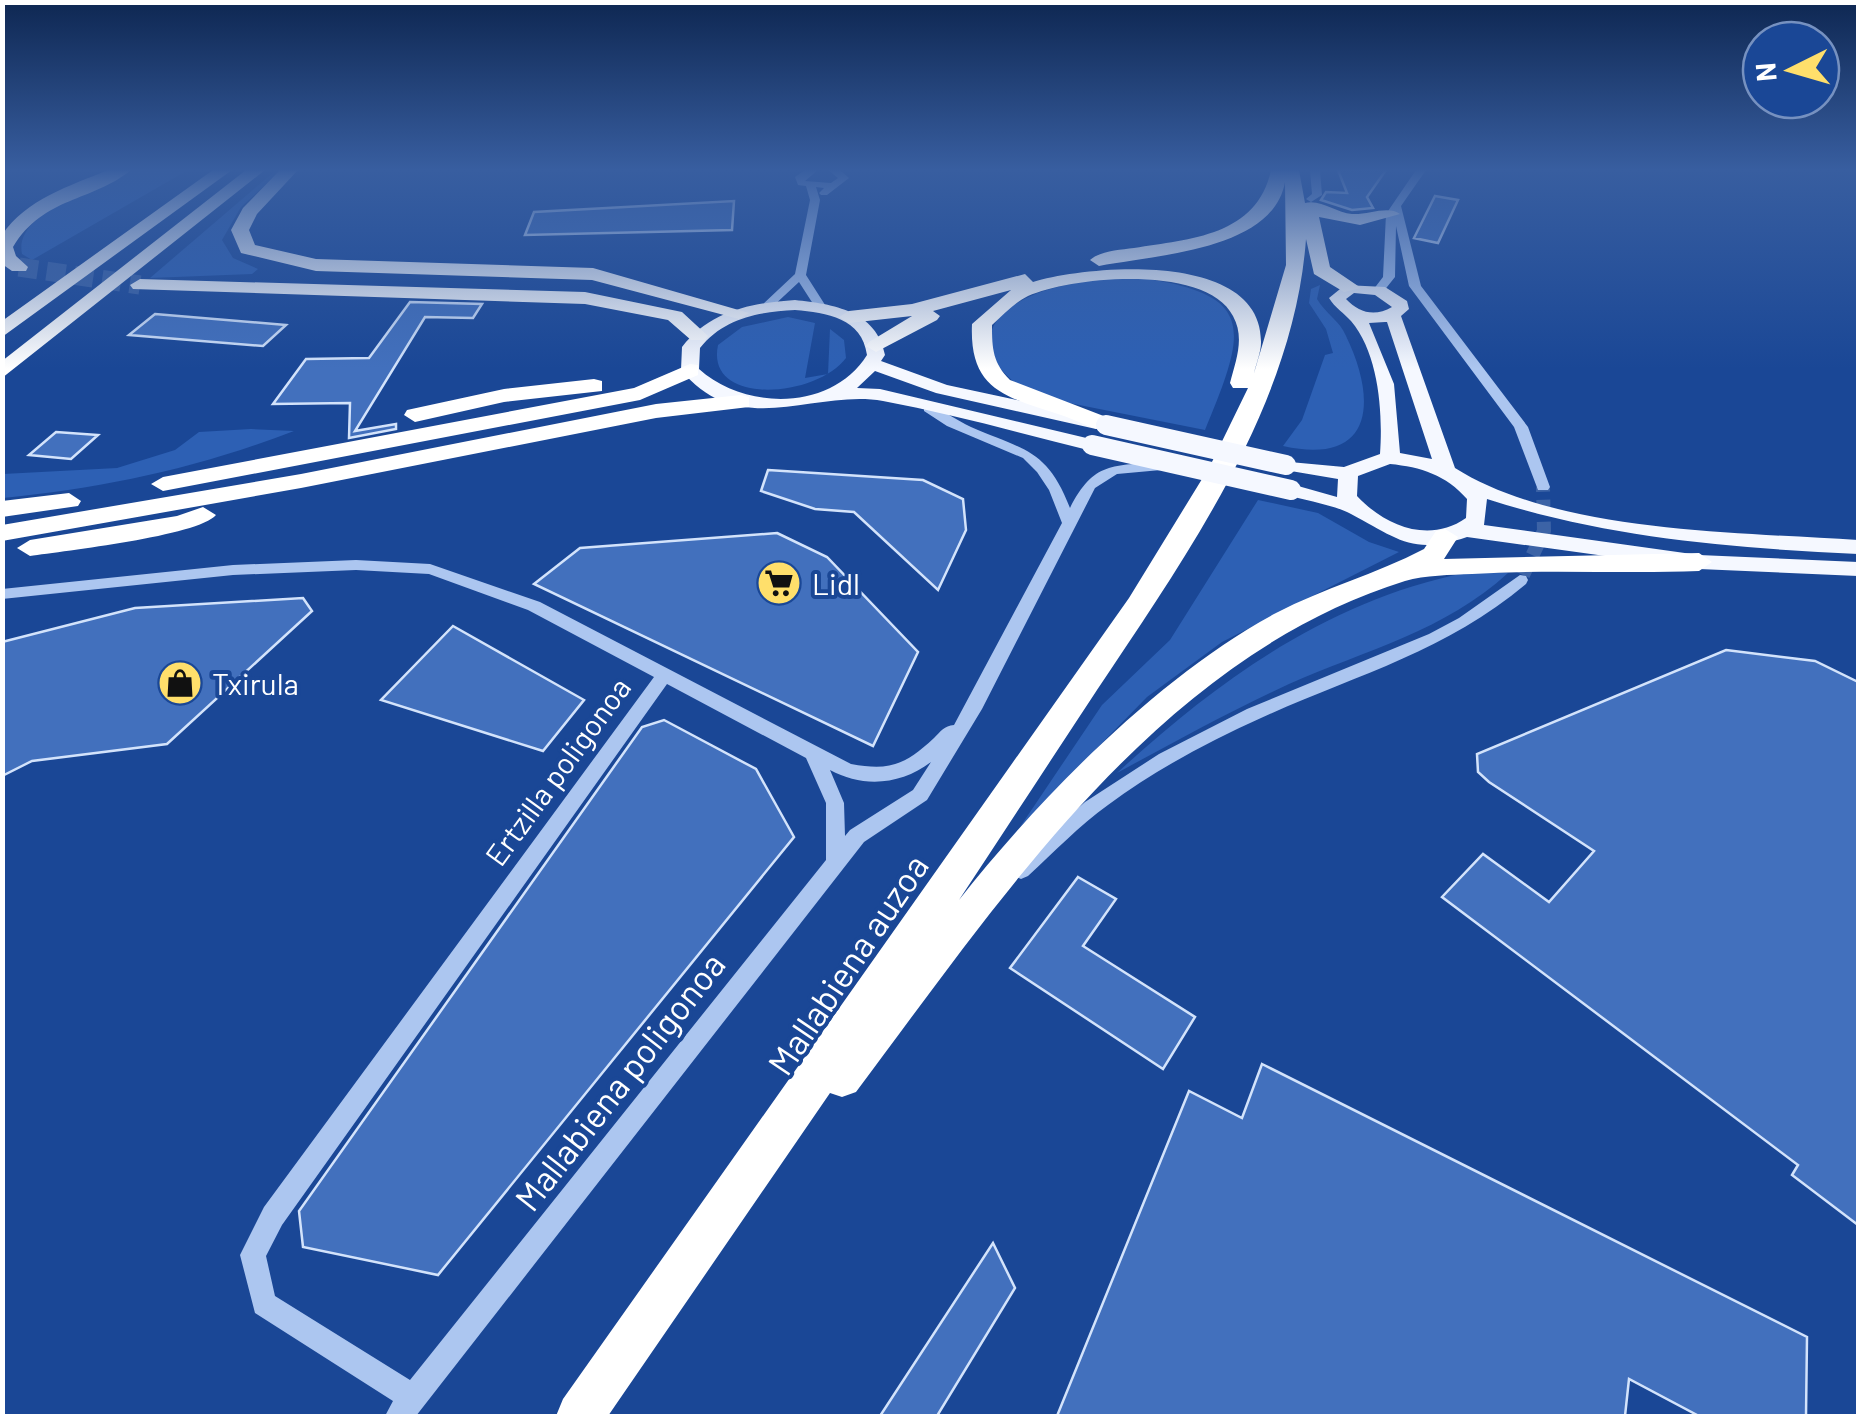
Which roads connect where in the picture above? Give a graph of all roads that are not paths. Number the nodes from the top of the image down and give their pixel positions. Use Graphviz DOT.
graph roads {
  1 [pos="11,236"];
  2 [pos="133,236"];
  3 [pos="173,236"];
  4 [pos="241,236"];
  5 [pos="808,236"];
  6 [pos="1208,236"];
  7 [pos="1296,236"];
  8 [pos="1314,236"];
  9 [pos="1392,236"];
  10 [pos="1401,236"];
  11 [pos="18,267"];
  12 [pos="800,275"];
  13 [pos="140,285"];
  14 [pos="1351,288"];
  15 [pos="1025,290"];
  16 [pos="1379,290"];
  17 [pos="766,307"];
  18 [pos="821,308"];
  19 [pos="739,313"];
  20 [pos="1356,314"];
  21 [pos="1392,316"];
  22 [pos="848,317"];
  23 [pos="2,331"];
  24 [pos="698,336"];
  25 [pos="874,355"];
  26 [pos="689,364"];
  27 [pos="2,372"];
  28 [pos="836,393"];
  29 [pos="741,402"];
  30 [pos="928,408"];
  31 [pos="1106,426"];
  32 [pos="538,433"];
  33 [pos="1390,458"];
  34 [pos="1176,465"];
  35 [pos="1446,470"];
  36 [pos="1348,474"];
  37 [pos="1468,486"];
  38 [pos="1543,488"];
  39 [pos="204,496"];
  40 [pos="1356,509"];
  41 [pos="2,510"];
  42 [pos="1067,520"];
  43 [pos="2,533"];
  44 [pos="1456,534"];
  45 [pos="1858,546"];
  46 [pos="1172,551"];
  47 [pos="2,552"];
  48 [pos="1699,562"];
  49 [pos="1858,569"];
  50 [pos="1400,574"];
  51 [pos="1520,580"];
  52 [pos="28,592"];
  53 [pos="2,594"];
  54 [pos="2,604"];
  55 [pos="664,676"];
  56 [pos="974,710"];
  57 [pos="814,756"];
  58 [pos="836,863"];
  59 [pos="952,936"];
  60 [pos="394,1048"];
  61 [pos="406,1407"];
  62 [pos="580,1416"];
  1 -- 11 [label="highway"];
  2 -- 23 [label="highway"];
  3 -- 27 [label="highway"];
  4 -- 19 [label="highway"];
  5 -- 12 [label="street"];
  6 -- 22 [label="highway"];
  7 -- 46 [label="highway"];
  8 -- 14 [label="highway"];
  9 -- 16 [label="street"];
  10 -- 38 [label="street"];
  12 -- 17 [label="street"];
  12 -- 18 [label="street"];
  13 -- 24 [label="highway"];
  14 -- 16 [label="main road"];
  14 -- 20 [label="main road"];
  15 -- 25 [label="highway"];
  15 -- 31 [label="highway"];
  15 -- 46 [label="highway"];
  16 -- 21 [label="main road"];
  17 -- 18 [label="main road"];
  17 -- 19 [label="main road"];
  18 -- 22 [label="main road"];
  19 -- 24 [label="main road"];
  20 -- 21 [label="main road"];
  20 -- 33 [label="main road"];
  21 -- 35 [label="main road"];
  22 -- 25 [label="main road"];
  24 -- 26 [label="main road"];
  25 -- 28 [label="main road"];
  25 -- 31 [label="main road"];
  26 -- 29 [label="main road"];
  26 -- 39 [label="highway"];
  26 -- 39 [label="highway"];
  28 -- 29 [label="main road"];
  28 -- 30 [label="main road"];
  29 -- 32 [label="highway"];
  30 -- 34 [label="main road, bridge"];
  30 -- 42 [label="street"];
  31 -- 36 [label="main road, bridge"];
  32 -- 39 [label="highway"];
  32 -- 39 [label="highway"];
  33 -- 35 [label="main road"];
  33 -- 36 [label="main road"];
  34 -- 40 [label="main road, bridge"];
  34 -- 42 [label="street"];
  35 -- 37 [label="main road"];
  36 -- 40 [label="main road"];
  37 -- 44 [label="main road"];
  37 -- 45 [label="main road"];
  39 -- 41 [label="highway"];
  39 -- 43 [label="highway"];
  39 -- 47 [label="highway"];
  40 -- 44 [label="main road"];
  42 -- 56 [label="street"];
  44 -- 48 [label="main road"];
  44 -- 50 [label="highway"];
  46 -- 62 [label="highway, Mallabiena auzoa"];
  48 -- 49 [label="main road"];
  48 -- 50 [label="highway"];
  50 -- 59 [label="highway"];
  51 -- 59 [label="street"];
  52 -- 53 [label="street, Ertzilla poligonoa"];
  52 -- 54 [label="street"];
  52 -- 55 [label="street, Ertzilla poligonoa"];
  55 -- 57 [label="street"];
  55 -- 60 [label="street, Ertzilla poligonoa"];
  56 -- 57 [label="street"];
  56 -- 58 [label="street, Mallabiena poligonoa"];
  57 -- 58 [label="street"];
  58 -- 61 [label="street, Mallabiena poligonoa"];
  59 -- 62 [label="highway"];
  60 -- 61 [label="street, Mallabiena poligonoa"];
}
